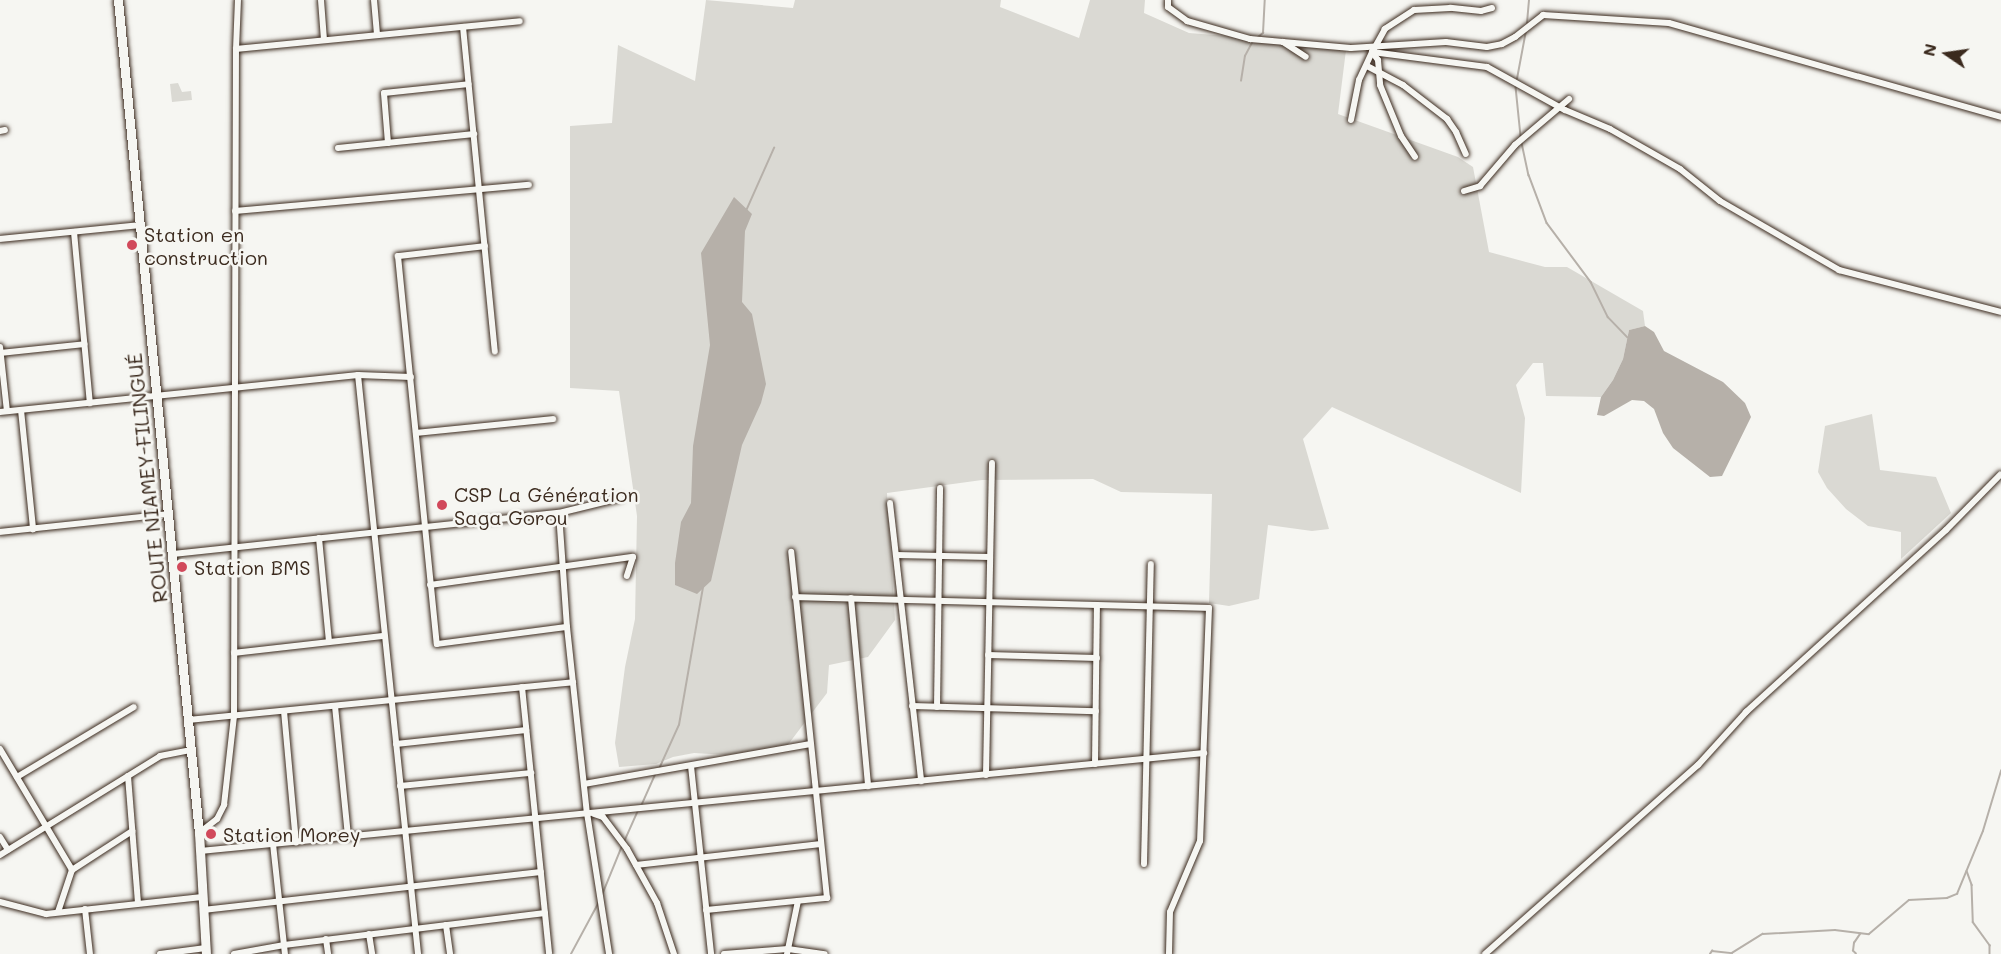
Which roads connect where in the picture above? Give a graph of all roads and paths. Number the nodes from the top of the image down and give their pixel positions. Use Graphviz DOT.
graph roads {
  1 [pos="118,0"];
  2 [pos="238,0"];
  3 [pos="321,0"];
  4 [pos="374,0"];
  5 [pos="1168,0"];
  6 [pos="1492,8"];
  7 [pos="520,21"];
  8 [pos="463,27"];
  9 [pos="377,35"];
  10 [pos="324,40"];
  11 [pos="1284,42"];
  12 [pos="236,49"];
  13 [pos="1373,49"];
  14 [pos="1306,57"];
  15 [pos="1367,66"];
  16 [pos="1377,70"];
  17 [pos="469,84"];
  18 [pos="1569,99"];
  19 [pos="1558,107"];
  20 [pos="2001,117"];
  21 [pos="1351,120"];
  22 [pos="474,134"];
  23 [pos="388,143"];
  24 [pos="338,148"];
  25 [pos="1466,154"];
  26 [pos="1415,157"];
  27 [pos="529,185"];
  28 [pos="479,189"];
  29 [pos="1464,190"];
  30 [pos="235,211"];
  31 [pos="140,225"];
  32 [pos="74,232"];
  33 [pos="0,240"];
  34 [pos="485,246"];
  35 [pos="2001,312"];
  36 [pos="85,344"];
  37 [pos="0,347"];
  38 [pos="495,351"];
  39 [pos="0,353"];
  40 [pos="358,375"];
  41 [pos="411,377"];
  42 [pos="235,387"];
  43 [pos="158,396"];
  44 [pos="90,403"];
  45 [pos="21,410"];
  46 [pos="3,412"];
  47 [pos="553,419"];
  48 [pos="416,433"];
  49 [pos="992,463"];
  50 [pos="2001,474"];
  51 [pos="940,488"];
  52 [pos="620,498"];
  53 [pos="890,503"];
  54 [pos="169,513"];
  55 [pos="559,513"];
  56 [pos="33,529"];
  57 [pos="424,529"];
  58 [pos="0,532"];
  59 [pos="373,532"];
  60 [pos="319,538"];
  61 [pos="235,547"];
  62 [pos="791,552"];
  63 [pos="173,554"];
  64 [pos="896,555"];
  65 [pos="940,556"];
  66 [pos="990,557"];
  67 [pos="1151,564"];
  68 [pos="562,567"];
  69 [pos="627,576"];
  70 [pos="430,585"];
  71 [pos="795,597"];
  72 [pos="851,598"];
  73 [pos="901,599"];
  74 [pos="939,600"];
  75 [pos="989,602"];
  76 [pos="1098,605"];
  77 [pos="1150,606"];
  78 [pos="567,627"];
  79 [pos="384,636"];
  80 [pos="329,642"];
  81 [pos="234,653"];
  82 [pos="988,655"];
  83 [pos="1097,658"];
  84 [pos="573,682"];
  85 [pos="522,687"];
  86 [pos="391,701"];
  87 [pos="335,706"];
  88 [pos="912,706"];
  89 [pos="937,706"];
  90 [pos="134,707"];
  91 [pos="987,708"];
  92 [pos="284,711"];
  93 [pos="1096,711"];
  94 [pos="234,716"];
  95 [pos="188,720"];
  96 [pos="526,730"];
  97 [pos="396,744"];
  98 [pos="811,744"];
  99 [pos="0,749"];
  100 [pos="191,750"];
  101 [pos="1204,753"];
  102 [pos="1147,759"];
  103 [pos="1095,764"];
  104 [pos="691,765"];
  105 [pos="531,773"];
  106 [pos="986,775"];
  107 [pos="128,776"];
  108 [pos="16,777"];
  109 [pos="921,781"];
  110 [pos="584,784"];
  111 [pos="400,786"];
  112 [pos="868,786"];
  113 [pos="816,791"];
  114 [pos="694,803"];
  115 [pos="587,813"];
  116 [pos="535,818"];
  117 [pos="46,826"];
  118 [pos="132,831"];
  119 [pos="405,831"];
  120 [pos="199,833"];
  121 [pos="0,837"];
  122 [pos="348,837"];
  123 [pos="296,842"];
  124 [pos="273,844"];
  125 [pos="821,844"];
  126 [pos="8,850"];
  127 [pos="200,851"];
  128 [pos="0,855"];
  129 [pos="700,858"];
  130 [pos="1144,864"];
  131 [pos="636,865"];
  132 [pos="72,870"];
  133 [pos="541,872"];
  134 [pos="411,885"];
  135 [pos="202,897"];
  136 [pos="279,900"];
  137 [pos="798,901"];
  138 [pos="0,902"];
  139 [pos="138,903"];
  140 [pos="85,909"];
  141 [pos="203,910"];
  142 [pos="706,910"];
  143 [pos="58,912"];
  144 [pos="545,913"];
  145 [pos="446,925"];
  146 [pos="415,929"];
  147 [pos="369,934"];
  148 [pos="326,939"];
  149 [pos="284,945"];
  150 [pos="206,951"];
  151 [pos="788,952"];
  152 [pos="90,954"];
  153 [pos="160,954"];
  154 [pos="234,954"];
  155 [pos="285,954"];
  156 [pos="328,954"];
  157 [pos="372,954"];
  158 [pos="418,954"];
  159 [pos="450,954"];
  160 [pos="548,954"];
  161 [pos="609,954"];
  162 [pos="674,954"];
  163 [pos="711,954"];
  164 [pos="724,954"];
  165 [pos="825,954"];
  166 [pos="1169,954"];
  167 [pos="1485,954"];
  1 -- 31 [label="main road, ROUTE NIAMEY-FILINGUÉ"];
  2 -- 12 [label="street"];
  3 -- 10 [label="street"];
  4 -- 9 [label="street"];
  5 -- 11 [label="street"];
  6 -- 13 [label="street"];
  7 -- 8 [label="street"];
  8 -- 9 [label="street"];
  8 -- 17 [label="street"];
  9 -- 10 [label="street"];
  10 -- 12 [label="street"];
  11 -- 13 [label="street"];
  11 -- 14 [label="street"];
  12 -- 30 [label="street"];
  13 -- 15 [label="street"];
  13 -- 16 [label="street"];
  13 -- 19 [label="street"];
  13 -- 20 [label="street"];
  15 -- 16 [label="street"];
  15 -- 21 [label="street"];
  16 -- 25 [label="street"];
  16 -- 26 [label="street"];
  17 -- 22 [label="street"];
  17 -- 23 [label="street"];
  18 -- 19 [label="street"];
  19 -- 29 [label="street"];
  19 -- 35 [label="street"];
  22 -- 23 [label="street"];
  22 -- 28 [label="street"];
  23 -- 24 [label="street"];
  27 -- 28 [label="street"];
  28 -- 30 [label="street"];
  28 -- 34 [label="street"];
  30 -- 42 [label="street"];
  31 -- 32 [label="street"];
  31 -- 43 [label="main road, ROUTE NIAMEY-FILINGUÉ"];
  32 -- 33 [label="street"];
  32 -- 36 [label="street"];
  34 -- 38 [label="street"];
  34 -- 41 [label="street"];
  36 -- 39 [label="street"];
  36 -- 44 [label="street"];
  37 -- 39 [label="street"];
  39 -- 46 [label="street"];
  40 -- 41 [label="street"];
  40 -- 42 [label="street"];
  40 -- 59 [label="street"];
  41 -- 48 [label="street"];
  42 -- 43 [label="street"];
  42 -- 61 [label="street"];
  43 -- 44 [label="street"];
  43 -- 54 [label="main road, ROUTE NIAMEY-FILINGUÉ"];
  44 -- 45 [label="street"];
  45 -- 46 [label="street"];
  45 -- 56 [label="street"];
  47 -- 48 [label="street"];
  48 -- 57 [label="street"];
  49 -- 66 [label="street"];
  50 -- 167 [label="street"];
  51 -- 65 [label="street"];
  52 -- 55 [label="street"];
  53 -- 64 [label="street"];
  54 -- 56 [label="street"];
  54 -- 63 [label="main road, ROUTE NIAMEY-FILINGUÉ"];
  55 -- 57 [label="street"];
  55 -- 68 [label="street"];
  56 -- 58 [label="street"];
  57 -- 59 [label="street"];
  57 -- 70 [label="street"];
  59 -- 60 [label="street"];
  59 -- 79 [label="street"];
  60 -- 61 [label="street"];
  60 -- 80 [label="street"];
  61 -- 63 [label="street"];
  61 -- 81 [label="street"];
  62 -- 71 [label="street"];
  63 -- 95 [label="main road, ROUTE NIAMEY-FILINGUÉ"];
  64 -- 65 [label="street"];
  64 -- 73 [label="street"];
  65 -- 66 [label="street"];
  65 -- 74 [label="street"];
  66 -- 75 [label="street"];
  67 -- 77 [label="street"];
  68 -- 69 [label="street"];
  68 -- 70 [label="street"];
  68 -- 78 [label="street"];
  70 -- 78 [label="street"];
  71 -- 72 [label="street"];
  71 -- 98 [label="street"];
  72 -- 73 [label="street"];
  72 -- 112 [label="street"];
  73 -- 74 [label="street"];
  73 -- 88 [label="street"];
  74 -- 75 [label="street"];
  74 -- 89 [label="street"];
  75 -- 76 [label="street"];
  75 -- 82 [label="street"];
  76 -- 77 [label="street"];
  76 -- 83 [label="street"];
  77 -- 101 [label="street"];
  77 -- 102 [label="street"];
  78 -- 84 [label="street"];
  79 -- 80 [label="street"];
  79 -- 86 [label="street"];
  80 -- 81 [label="street"];
  81 -- 94 [label="street"];
  82 -- 83 [label="street"];
  82 -- 91 [label="street"];
  83 -- 93 [label="street"];
  84 -- 85 [label="street"];
  84 -- 110 [label="street"];
  85 -- 86 [label="street"];
  85 -- 96 [label="street"];
  86 -- 87 [label="street"];
  86 -- 97 [label="street"];
  87 -- 92 [label="street"];
  87 -- 122 [label="street"];
  88 -- 89 [label="street"];
  88 -- 109 [label="street"];
  89 -- 91 [label="street"];
  90 -- 108 [label="street"];
  91 -- 93 [label="street"];
  91 -- 106 [label="street"];
  92 -- 94 [label="street"];
  92 -- 123 [label="street"];
  93 -- 103 [label="street"];
  94 -- 95 [label="street"];
  94 -- 120 [label="street"];
  95 -- 100 [label="main road, ROUTE NIAMEY-FILINGUÉ"];
  96 -- 97 [label="street"];
  96 -- 105 [label="street"];
  97 -- 111 [label="street"];
  98 -- 104 [label="street"];
  98 -- 113 [label="street"];
  99 -- 108 [label="street"];
  100 -- 107 [label="street"];
  100 -- 120 [label="main road, ROUTE NIAMEY-FILINGUÉ"];
  101 -- 102 [label="street"];
  101 -- 166 [label="street"];
  102 -- 103 [label="street"];
  102 -- 130 [label="street"];
  103 -- 106 [label="street"];
  104 -- 110 [label="street"];
  104 -- 114 [label="street"];
  105 -- 111 [label="street"];
  105 -- 116 [label="street"];
  106 -- 109 [label="street"];
  107 -- 117 [label="street"];
  107 -- 118 [label="street"];
  108 -- 117 [label="street"];
  109 -- 112 [label="street"];
  110 -- 115 [label="street"];
  111 -- 119 [label="street"];
  112 -- 113 [label="street"];
  113 -- 114 [label="street"];
  113 -- 125 [label="street"];
  114 -- 115 [label="street"];
  114 -- 129 [label="street"];
  115 -- 116 [label="street"];
  115 -- 131 [label="street"];
  115 -- 161 [label="street"];
  116 -- 119 [label="street"];
  116 -- 133 [label="street"];
  117 -- 126 [label="street"];
  117 -- 132 [label="street"];
  118 -- 132 [label="street"];
  118 -- 139 [label="street"];
  119 -- 122 [label="street"];
  119 -- 134 [label="street"];
  120 -- 127 [label="main road, ROUTE NIAMEY-FILINGUÉ"];
  121 -- 126 [label="street"];
  122 -- 123 [label="street"];
  123 -- 124 [label="street"];
  124 -- 127 [label="street"];
  124 -- 136 [label="street"];
  125 -- 129 [label="street"];
  125 -- 137 [label="street"];
  126 -- 128 [label="street"];
  127 -- 135 [label="main road, ROUTE NIAMEY-FILINGUÉ"];
  129 -- 131 [label="street"];
  129 -- 142 [label="street"];
  131 -- 162 [label="street"];
  132 -- 143 [label="street"];
  133 -- 134 [label="street"];
  133 -- 144 [label="street"];
  134 -- 136 [label="street"];
  134 -- 146 [label="street"];
  135 -- 139 [label="street"];
  135 -- 141 [label="main road, ROUTE NIAMEY-FILINGUÉ"];
  136 -- 141 [label="street"];
  136 -- 149 [label="street"];
  137 -- 142 [label="street"];
  137 -- 151 [label="street"];
  138 -- 143 [label="street"];
  139 -- 140 [label="street"];
  140 -- 143 [label="street"];
  140 -- 152 [label="street"];
  141 -- 150 [label="main road, ROUTE NIAMEY-FILINGUÉ"];
  142 -- 163 [label="street"];
  144 -- 145 [label="street"];
  144 -- 160 [label="street"];
  145 -- 146 [label="street"];
  145 -- 159 [label="street"];
  146 -- 147 [label="street"];
  146 -- 158 [label="street"];
  147 -- 148 [label="street"];
  147 -- 157 [label="street"];
  148 -- 149 [label="street"];
  148 -- 156 [label="street"];
  149 -- 154 [label="street"];
  149 -- 155 [label="street"];
  150 -- 153 [label="street"];
  151 -- 164 [label="street"];
  151 -- 165 [label="street"];
}
